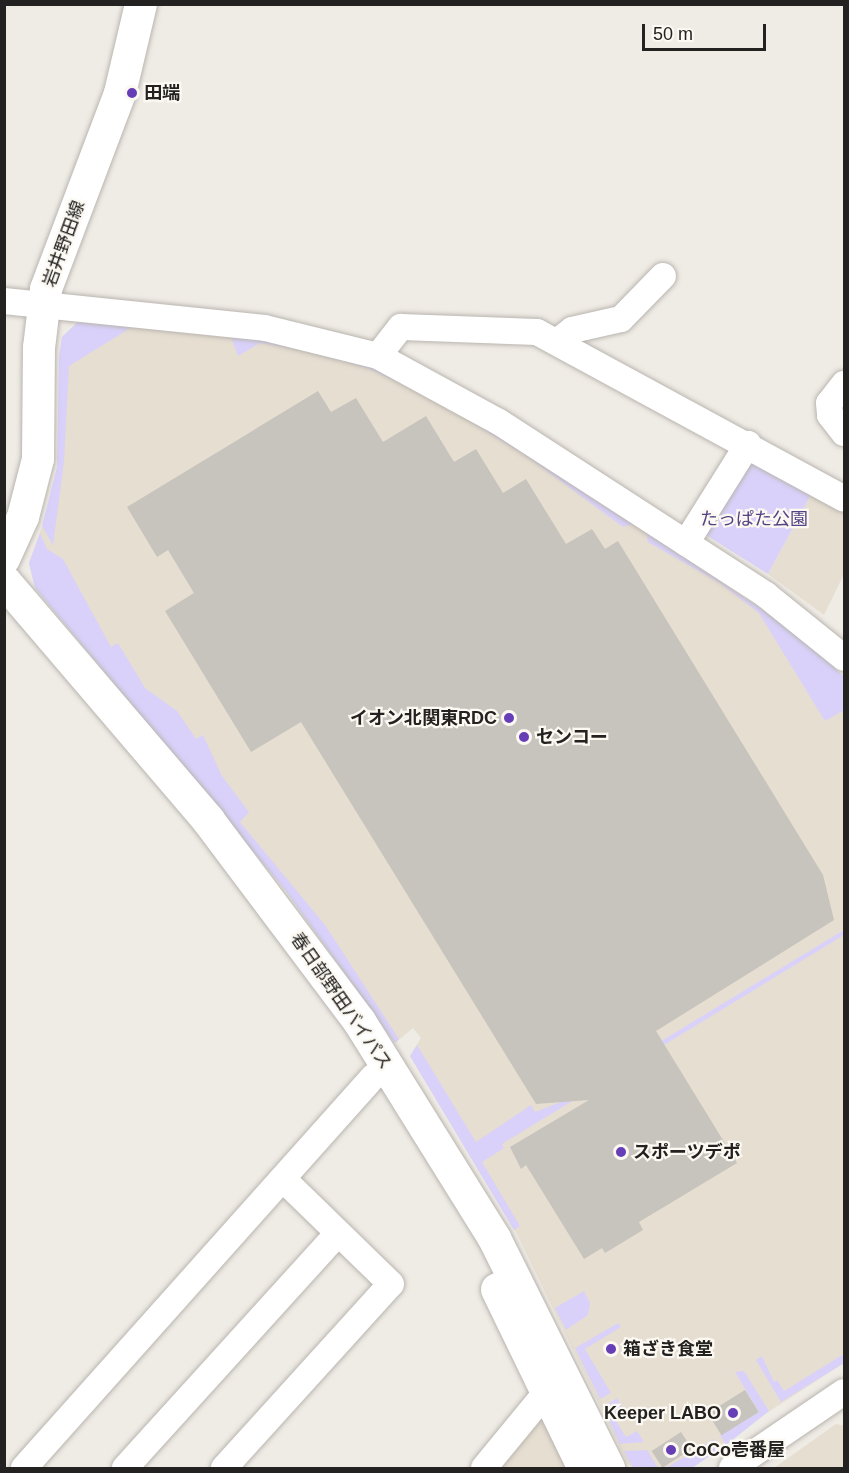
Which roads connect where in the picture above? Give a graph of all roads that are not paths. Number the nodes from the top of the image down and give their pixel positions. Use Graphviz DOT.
graph roads {
  1 [pos="141,4"];
  2 [pos="663,276"];
  3 [pos="4,301"];
  4 [pos="44,306"];
  5 [pos="558,341"];
  6 [pos="378,356"];
  7 [pos="844,384"];
  8 [pos="844,433"];
  9 [pos="748,444"];
  10 [pos="844,499"];
  11 [pos="686,543"];
  12 [pos="4,559"];
  13 [pos="4,581"];
  14 [pos="4,608"];
  15 [pos="844,658"];
  16 [pos="373,1077"];
  17 [pos="284,1180"];
  18 [pos="338,1233"];
  19 [pos="548,1390"];
  20 [pos="844,1392"];
  21 [pos="24,1468"];
  22 [pos="125,1468"];
  23 [pos="224,1468"];
  24 [pos="484,1468"];
  25 [pos="584,1468"];
  26 [pos="608,1468"];
  27 [pos="732,1468"];
  1 -- 4 [label="main road, 岩井野田線"];
  2 -- 5 [label="street"];
  3 -- 4 [label="street"];
  4 -- 6 [label="street"];
  4 -- 12 [label="main road, 岩井野田線"];
  5 -- 6 [label="street"];
  5 -- 9 [label="street"];
  6 -- 11 [label="street"];
  7 -- 8 [label="street"];
  9 -- 10 [label="street"];
  9 -- 11 [label="street"];
  11 -- 15 [label="street"];
  13 -- 26 [label="highway, 春日部野田バイパス"];
  14 -- 16 [label="highway, 春日部野田バイパス"];
  16 -- 17 [label="street"];
  16 -- 19 [label="highway, 春日部野田バイパス"];
  17 -- 18 [label="street"];
  17 -- 21 [label="street"];
  18 -- 22 [label="street"];
  18 -- 23 [label="street"];
  19 -- 24 [label="street"];
  19 -- 25 [label="highway, 春日部野田バイパス"];
  20 -- 27 [label="street"];
}
